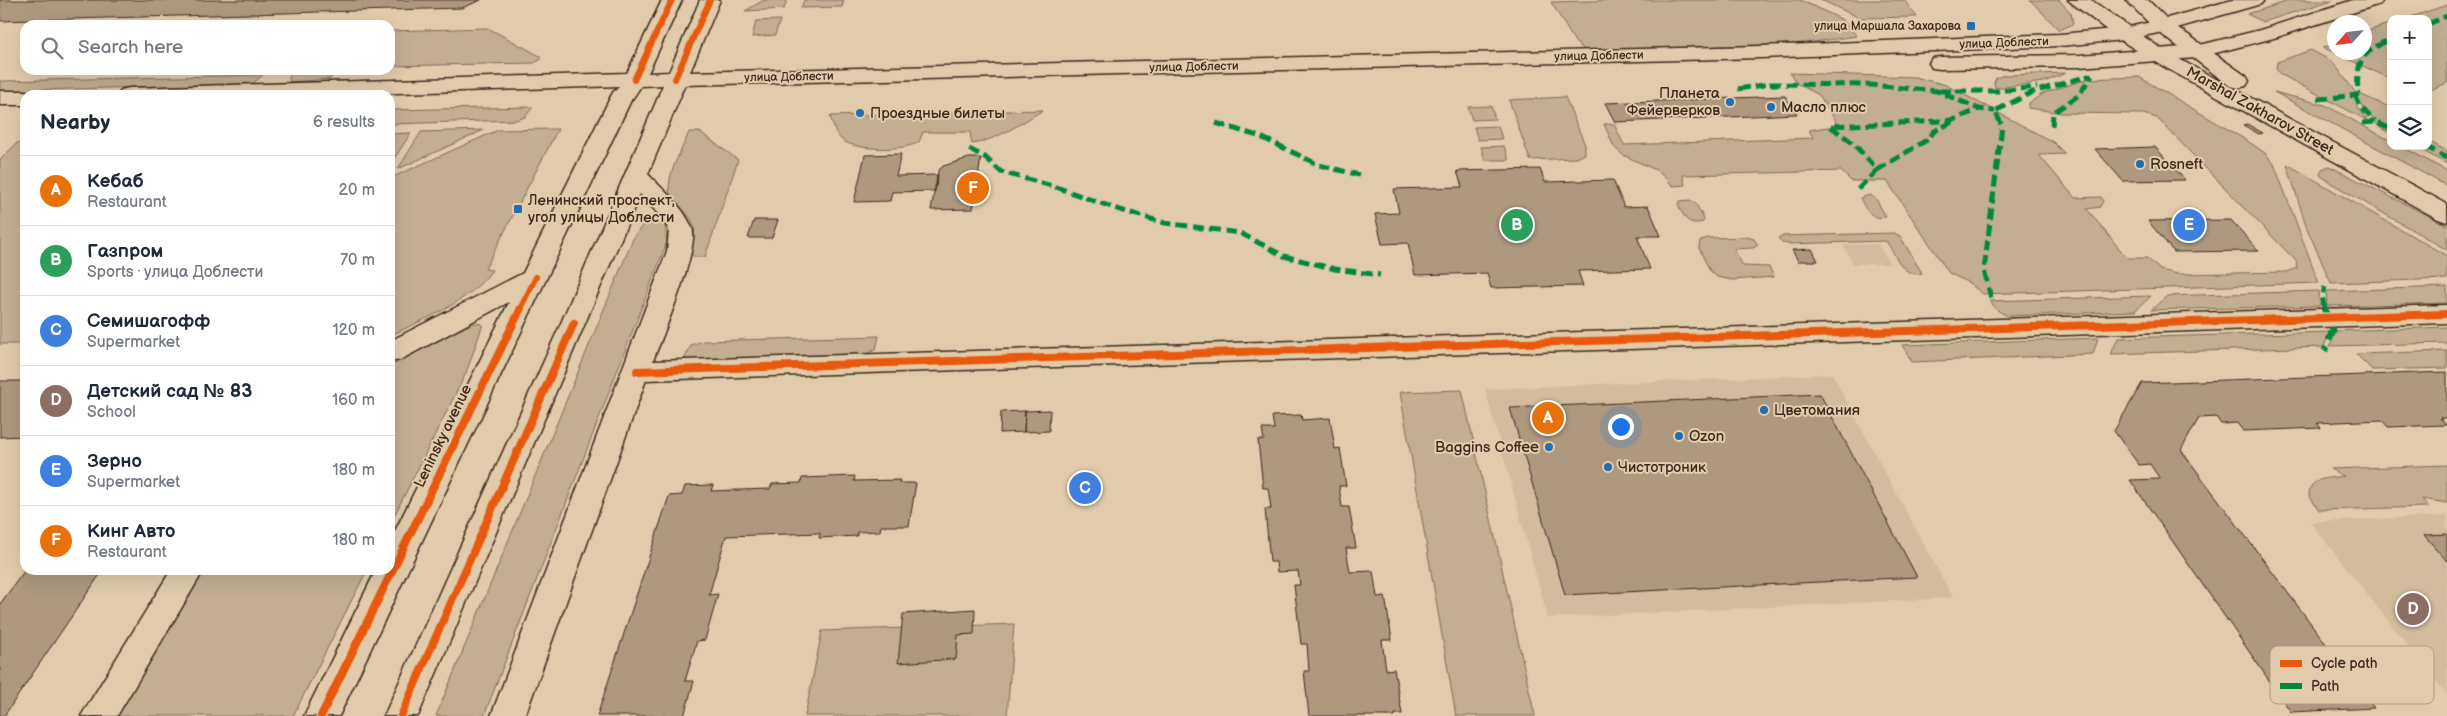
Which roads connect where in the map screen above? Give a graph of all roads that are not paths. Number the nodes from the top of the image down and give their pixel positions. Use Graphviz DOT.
graph roads {
  1 [pos="672,0"];
  2 [pos="710,0"];
  3 [pos="2078,0"];
  4 [pos="2136,0"];
  5 [pos="2254,0"];
  6 [pos="2373,0"];
  7 [pos="2163,26"];
  8 [pos="2124,34"];
  9 [pos="2196,52"];
  10 [pos="2159,56"];
  11 [pos="673,87"];
  12 [pos="628,88"];
  13 [pos="395,91"];
  14 [pos="0,98"];
  15 [pos="20,98"];
  16 [pos="395,102"];
  17 [pos="0,112"];
  18 [pos="20,112"];
  19 [pos="637,176"];
  20 [pos="2447,198"];
  21 [pos="2447,214"];
  22 [pos="536,277"];
  23 [pos="2447,314"];
  24 [pos="395,350"];
  25 [pos="637,371"];
  26 [pos="395,566"];
  27 [pos="185,575"];
  28 [pos="391,575"];
  29 [pos="98,716"];
  30 [pos="322,716"];
  31 [pos="401,716"];
  32 [pos="508,716"];
  1 -- 12 [label="main road, Leninsky avenue"];
  2 -- 11 [label="main road"];
  3 -- 8 [label="main road, Marshal Zakharov Street"];
  4 -- 7 [label="main road, Marshal Zakharov Street"];
  5 -- 7 [label="main road, улица Доблести"];
  6 -- 9 [label="main road, улица Доблести"];
  7 -- 8 [label="main road, улица Доблести"];
  7 -- 9 [label="main road, Marshal Zakharov Street"];
  8 -- 10 [label="main road, Marshal Zakharov Street"];
  8 -- 11 [label="main road, улица Доблести"];
  9 -- 10 [label="main road, улица Доблести"];
  9 -- 20 [label="main road, Marshal Zakharov Street"];
  10 -- 11 [label="main road, улица Доблести"];
  10 -- 21 [label="main road, Marshal Zakharov Street"];
  11 -- 12 [label="main road, улица Доблести"];
  11 -- 19 [label="main road"];
  12 -- 13 [label="main road, улица Доблести"];
  12 -- 16 [label="main road, улица Доблести"];
  12 -- 22 [label="main road, Leninsky avenue"];
  14 -- 15 [label="main road"];
  17 -- 18 [label="main road"];
  19 -- 25 [label="main road"];
  19 -- 31 [label="main road"];
  22 -- 24 [label="main road"];
  22 -- 26 [label="main road, Leninsky avenue"];
  23 -- 25 [label="main road"];
  25 -- 32 [label="main road"];
  27 -- 29 [label="main road"];
  28 -- 30 [label="main road, Leninsky avenue"];
}
